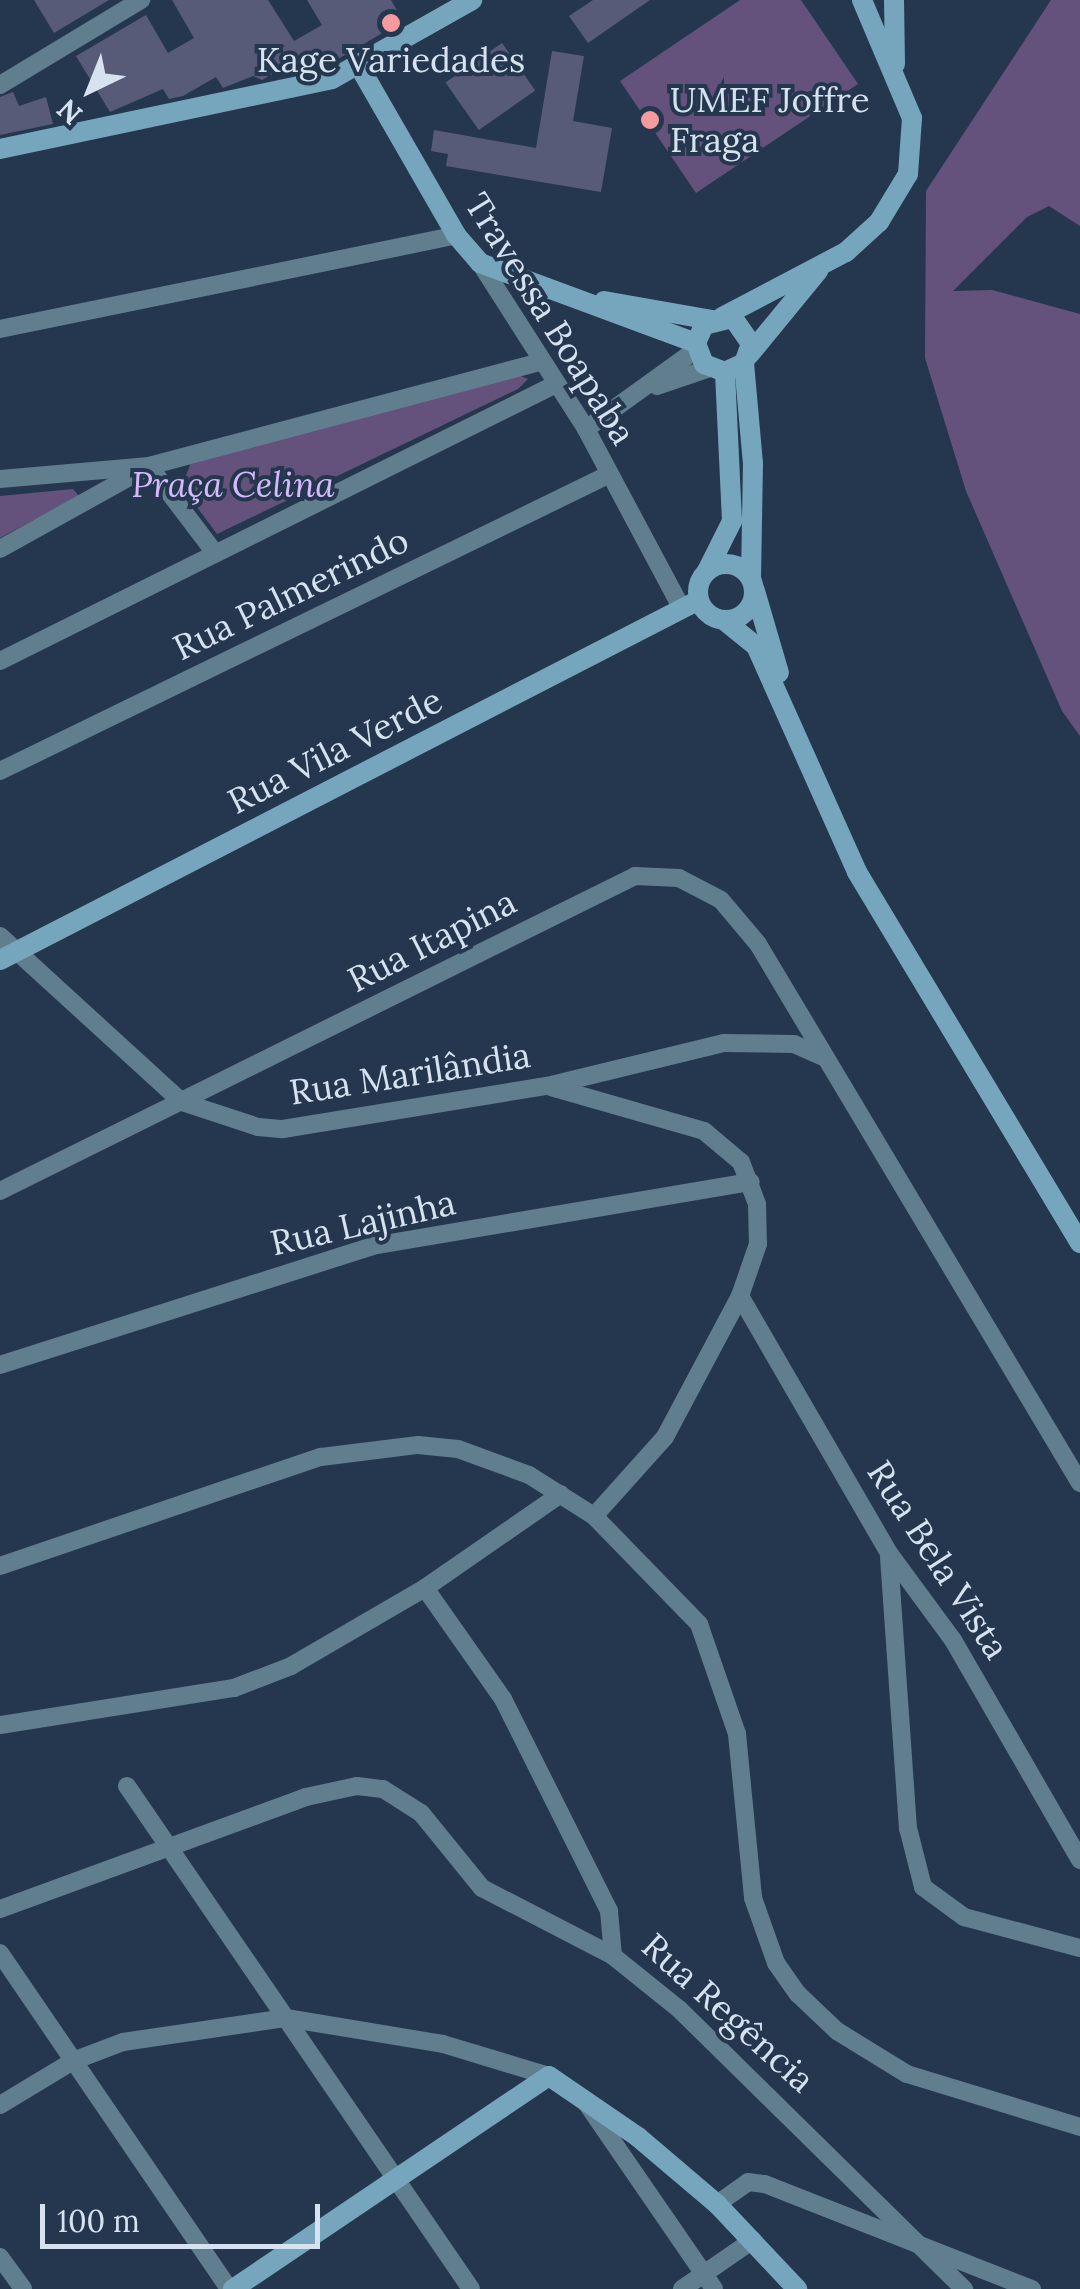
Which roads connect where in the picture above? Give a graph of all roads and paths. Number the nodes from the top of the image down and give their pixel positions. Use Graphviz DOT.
graph roads {
  1 [pos="142,0"];
  2 [pos="472,0"];
  3 [pos="862,0"];
  4 [pos="894,0"];
  5 [pos="359,66"];
  6 [pos="0,85"];
  7 [pos="901,86"];
  8 [pos="0,149"];
  9 [pos="456,235"];
  10 [pos="480,263"];
  11 [pos="819,269"];
  12 [pos="573,297"];
  13 [pos="717,318"];
  14 [pos="0,329"];
  15 [pos="691,344"];
  16 [pos="539,362"];
  17 [pos="732,365"];
  18 [pos="556,384"];
  19 [pos="647,390"];
  20 [pos="586,429"];
  21 [pos="148,466"];
  22 [pos="610,474"];
  23 [pos="0,479"];
  24 [pos="0,548"];
  25 [pos="215,553"];
  26 [pos="707,570"];
  27 [pos="753,584"];
  28 [pos="691,604"];
  29 [pos="726,620"];
  30 [pos="0,661"];
  31 [pos="792,724"];
  32 [pos="0,771"];
  33 [pos="0,936"];
  34 [pos="9,955"];
  35 [pos="830,1062"];
  36 [pos="547,1086"];
  37 [pos="182,1102"];
  38 [pos="751,1182"];
  39 [pos="0,1191"];
  40 [pos="1080,1242"];
  41 [pos="740,1296"];
  42 [pos="0,1365"];
  43 [pos="1080,1483"];
  44 [pos="561,1494"];
  45 [pos="594,1516"];
  46 [pos="889,1553"];
  47 [pos="0,1566"];
  48 [pos="424,1588"];
  49 [pos="0,1725"];
  50 [pos="128,1786"];
  51 [pos="168,1850"];
  52 [pos="1080,1860"];
  53 [pos="0,1908"];
  54 [pos="1080,1948"];
  55 [pos="0,1953"];
  56 [pos="613,1956"];
  57 [pos="286,2018"];
  58 [pos="73,2061"];
  59 [pos="549,2076"];
  60 [pos="581,2096"];
  61 [pos="0,2106"];
  62 [pos="1080,2127"];
  63 [pos="397,2182"];
  64 [pos="717,2204"];
  65 [pos="752,2240"];
  66 [pos="925,2249"];
  67 [pos="0,2257"];
  68 [pos="709,2281"];
  69 [pos="23,2289"];
  70 [pos="231,2289"];
  71 [pos="471,2289"];
  72 [pos="682,2289"];
  73 [pos="797,2289"];
  74 [pos="964,2289"];
  75 [pos="1032,2289"];
  1 -- 6 [label="street"];
  2 -- 5 [label="street"];
  3 -- 7 [label="street"];
  4 -- 7 [label="street"];
  5 -- 8 [label="street"];
  5 -- 9 [label="street, Travessa Boapaba"];
  7 -- 11 [label="street"];
  9 -- 10 [label="street, Travessa Boapaba"];
  9 -- 14 [label="street"];
  10 -- 12 [label="street"];
  10 -- 16 [label="street, Travessa Boapaba"];
  11 -- 13 [label="street"];
  11 -- 17 [label="street"];
  12 -- 13 [label="street"];
  12 -- 15 [label="street"];
  13 -- 15 [label="street"];
  13 -- 17 [label="street"];
  15 -- 17 [label="street"];
  15 -- 19 [label="street"];
  16 -- 18 [label="street, Travessa Boapaba"];
  16 -- 21 [label="street"];
  17 -- 19 [label="street"];
  17 -- 26 [label="street"];
  17 -- 27 [label="street"];
  18 -- 20 [label="street, Travessa Boapaba"];
  18 -- 25 [label="street"];
  19 -- 20 [label="street"];
  20 -- 22 [label="street, Travessa Boapaba"];
  21 -- 23 [label="street"];
  21 -- 24 [label="street"];
  21 -- 25 [label="street"];
  22 -- 28 [label="street, Travessa Boapaba"];
  22 -- 32 [label="street, Rua Palmerindo"];
  25 -- 30 [label="street"];
  26 -- 27 [label="street"];
  26 -- 28 [label="street"];
  27 -- 29 [label="street"];
  27 -- 31 [label="street"];
  28 -- 29 [label="street"];
  28 -- 34 [label="street, Rua Vila Verde"];
  29 -- 31 [label="street"];
  31 -- 40 [label="street"];
  33 -- 34 [label="street, Rua Marilândia"];
  34 -- 37 [label="street, Rua Marilândia"];
  35 -- 36 [label="street, Rua Marilândia"];
  35 -- 37 [label="street, Rua Itapina"];
  35 -- 43 [label="street, Rua Itapina"];
  36 -- 37 [label="street, Rua Marilândia"];
  36 -- 38 [label="street"];
  37 -- 39 [label="street, Rua Itapina"];
  38 -- 41 [label="street"];
  38 -- 42 [label="street, Rua Lajinha"];
  41 -- 45 [label="street"];
  41 -- 46 [label="street, Rua Bela Vista"];
  44 -- 45 [label="street"];
  44 -- 47 [label="street"];
  44 -- 48 [label="street"];
  45 -- 62 [label="street"];
  46 -- 52 [label="street, Rua Bela Vista"];
  46 -- 54 [label="street"];
  48 -- 49 [label="street"];
  48 -- 56 [label="street, Rua Regência"];
  50 -- 51 [label="street"];
  51 -- 53 [label="street"];
  51 -- 56 [label="street"];
  51 -- 57 [label="street"];
  55 -- 58 [label="street"];
  56 -- 66 [label="street, Rua Regência"];
  57 -- 58 [label="street"];
  57 -- 59 [label="street"];
  57 -- 63 [label="street"];
  58 -- 61 [label="street"];
  58 -- 70 [label="street"];
  59 -- 60 [label="street"];
  59 -- 63 [label="street"];
  60 -- 64 [label="street"];
  60 -- 68 [label="street"];
  63 -- 70 [label="street"];
  63 -- 71 [label="street"];
  64 -- 65 [label="street"];
  64 -- 66 [label="street"];
  65 -- 68 [label="street"];
  65 -- 73 [label="street"];
  66 -- 74 [label="street, Rua Regência"];
  66 -- 75 [label="street"];
  67 -- 69 [label="street"];
  68 -- 72 [label="street"];
}
